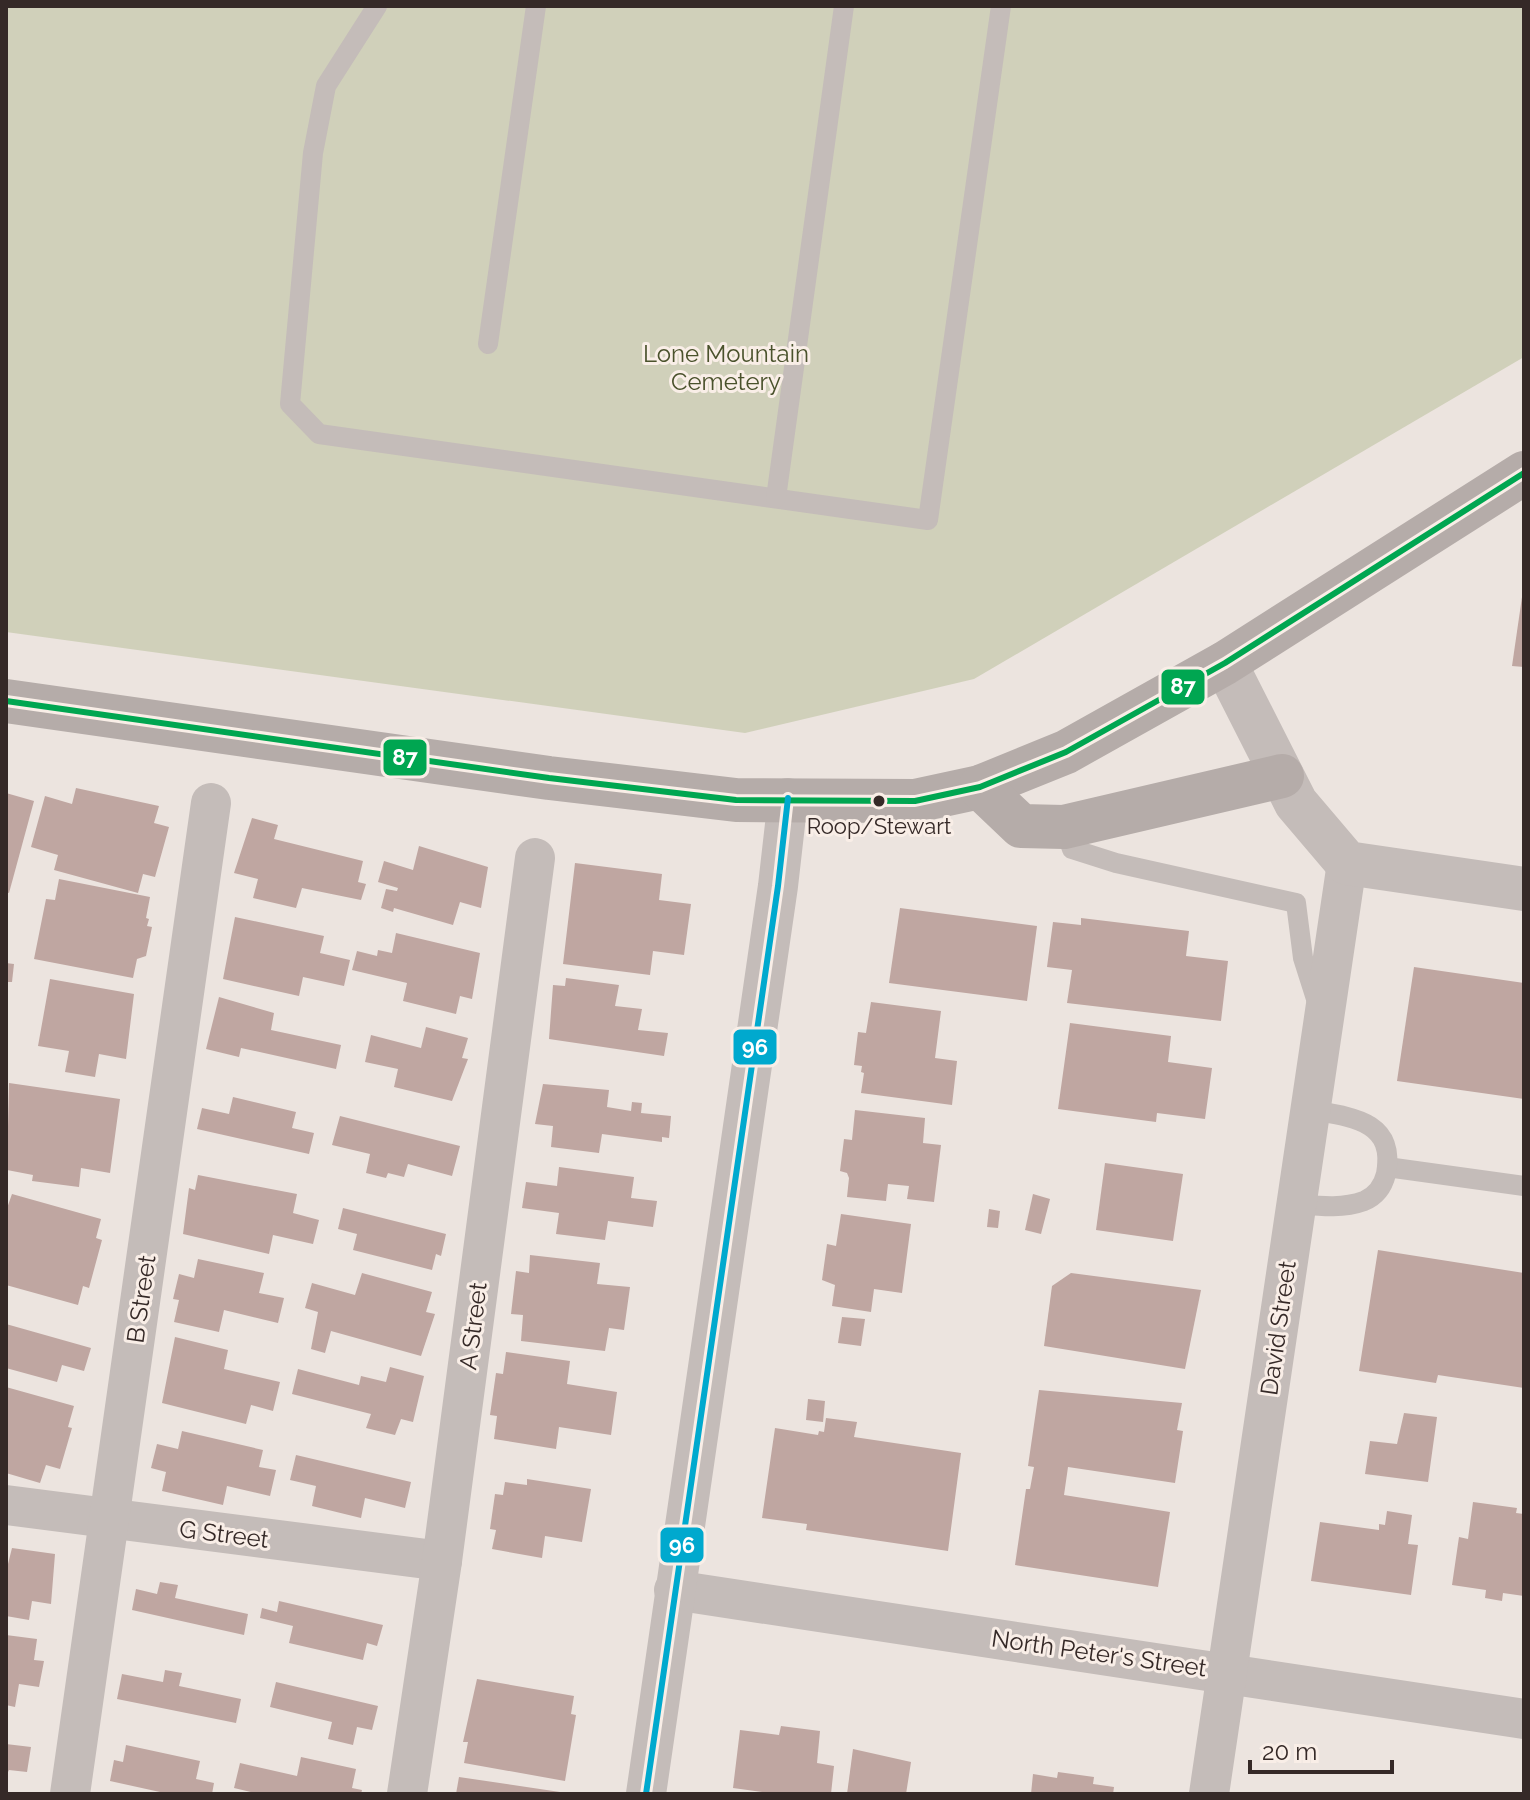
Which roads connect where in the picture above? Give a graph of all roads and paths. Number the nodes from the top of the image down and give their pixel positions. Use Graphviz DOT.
graph roads {
  1 [pos="377,6"];
  2 [pos="536,6"];
  3 [pos="844,6"];
  4 [pos="1001,6"];
  5 [pos="488,344"];
  6 [pos="1524,473"];
  7 [pos="776,498"];
  8 [pos="1225,663"];
  9 [pos="6,701"];
  10 [pos="1282,776"];
  11 [pos="980,787"];
  12 [pos="788,798"];
  13 [pos="211,803"];
  14 [pos="1064,827"];
  15 [pos="535,858"];
  16 [pos="1347,863"];
  17 [pos="1524,889"];
  18 [pos="1323,1022"];
  19 [pos="1310,1110"];
  20 [pos="1387,1167"];
  21 [pos="1524,1186"];
  22 [pos="1296,1204"];
  23 [pos="6,1505"];
  24 [pos="110,1520"];
  25 [pos="442,1561"];
  26 [pos="674,1590"];
  27 [pos="1227,1672"];
  28 [pos="1524,1719"];
  29 [pos="70,1794"];
  30 [pos="407,1794"];
  31 [pos="646,1794"];
  32 [pos="1209,1794"];
  1 -- 7 [label="lane"];
  2 -- 5 [label="lane"];
  3 -- 7 [label="lane"];
  4 -- 7 [label="lane"];
  6 -- 8 [label="main road"];
  8 -- 10 [label="street"];
  8 -- 11 [label="main road"];
  9 -- 12 [label="main road"];
  10 -- 14 [label="main road"];
  10 -- 16 [label="street"];
  11 -- 12 [label="main road"];
  11 -- 14 [label="main road"];
  12 -- 26 [label="street"];
  13 -- 24 [label="street, B Street"];
  14 -- 18 [label="lane"];
  15 -- 25 [label="street, A Street"];
  16 -- 17 [label="street"];
  16 -- 18 [label="street, David Street"];
  18 -- 19 [label="street, David Street"];
  19 -- 20 [label="lane"];
  19 -- 22 [label="street, David Street"];
  20 -- 21 [label="lane"];
  20 -- 22 [label="lane"];
  22 -- 27 [label="street, David Street"];
  23 -- 24 [label="street, G Street"];
  24 -- 25 [label="street, G Street"];
  24 -- 29 [label="street, B Street"];
  25 -- 30 [label="street, A Street"];
  26 -- 27 [label="street, North Peter's Street"];
  26 -- 31 [label="street"];
  27 -- 28 [label="street, North Peter's Street"];
  27 -- 32 [label="street, David Street"];
}
